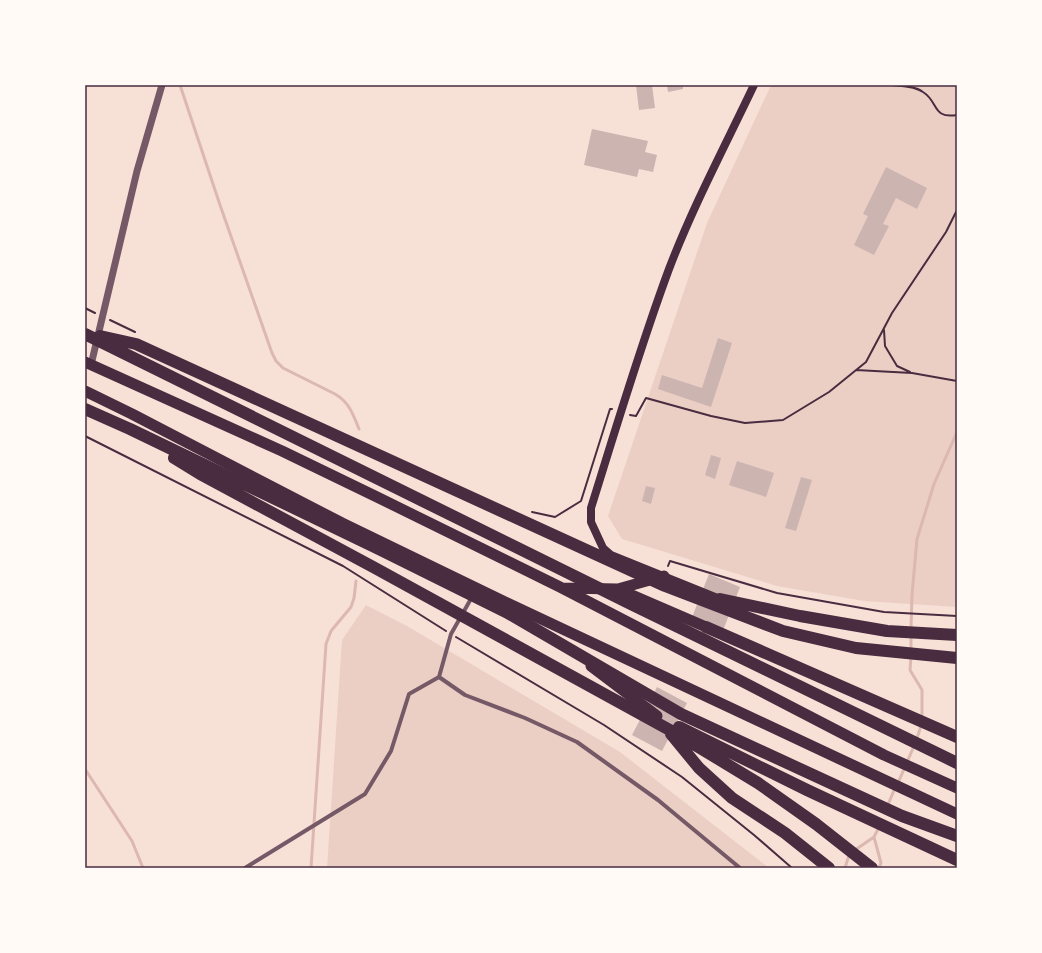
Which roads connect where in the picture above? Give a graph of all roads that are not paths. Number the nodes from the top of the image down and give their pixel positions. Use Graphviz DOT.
graph roads {
  1 [pos="162,85"];
  2 [pos="754,85"];
  3 [pos="85,333"];
  4 [pos="88,364"];
  5 [pos="85,391"];
  6 [pos="85,409"];
  7 [pos="130,429"];
  8 [pos="664,576"];
  9 [pos="477,588"];
  10 [pos="560,588"];
  11 [pos="618,589"];
  12 [pos="720,599"];
  13 [pos="505,602"];
  14 [pos="706,627"];
  15 [pos="957,635"];
  16 [pos="957,658"];
  17 [pos="439,677"];
  18 [pos="657,716"];
  19 [pos="957,737"];
  20 [pos="957,763"];
  21 [pos="957,788"];
  22 [pos="957,814"];
  23 [pos="957,836"];
  24 [pos="957,860"];
  25 [pos="246,868"];
  26 [pos="740,868"];
  27 [pos="829,868"];
  28 [pos="872,868"];
  1 -- 4 [label="street"];
  2 -- 8 [label="main road"];
  3 -- 16 [label="highway"];
  3 -- 20 [label="highway"];
  4 -- 10 [label="highway"];
  5 -- 9 [label="highway"];
  6 -- 7 [label="highway"];
  7 -- 23 [label="highway"];
  7 -- 28 [label="highway"];
  8 -- 11 [label="highway"];
  8 -- 12 [label="main road"];
  9 -- 13 [label="highway"];
  9 -- 17 [label="street"];
  10 -- 11 [label="highway"];
  10 -- 21 [label="highway"];
  11 -- 14 [label="highway"];
  12 -- 15 [label="highway"];
  13 -- 18 [label="highway"];
  13 -- 22 [label="highway"];
  14 -- 19 [label="highway"];
  17 -- 25 [label="street"];
  17 -- 26 [label="street"];
  18 -- 24 [label="highway"];
  18 -- 27 [label="highway"];
}
